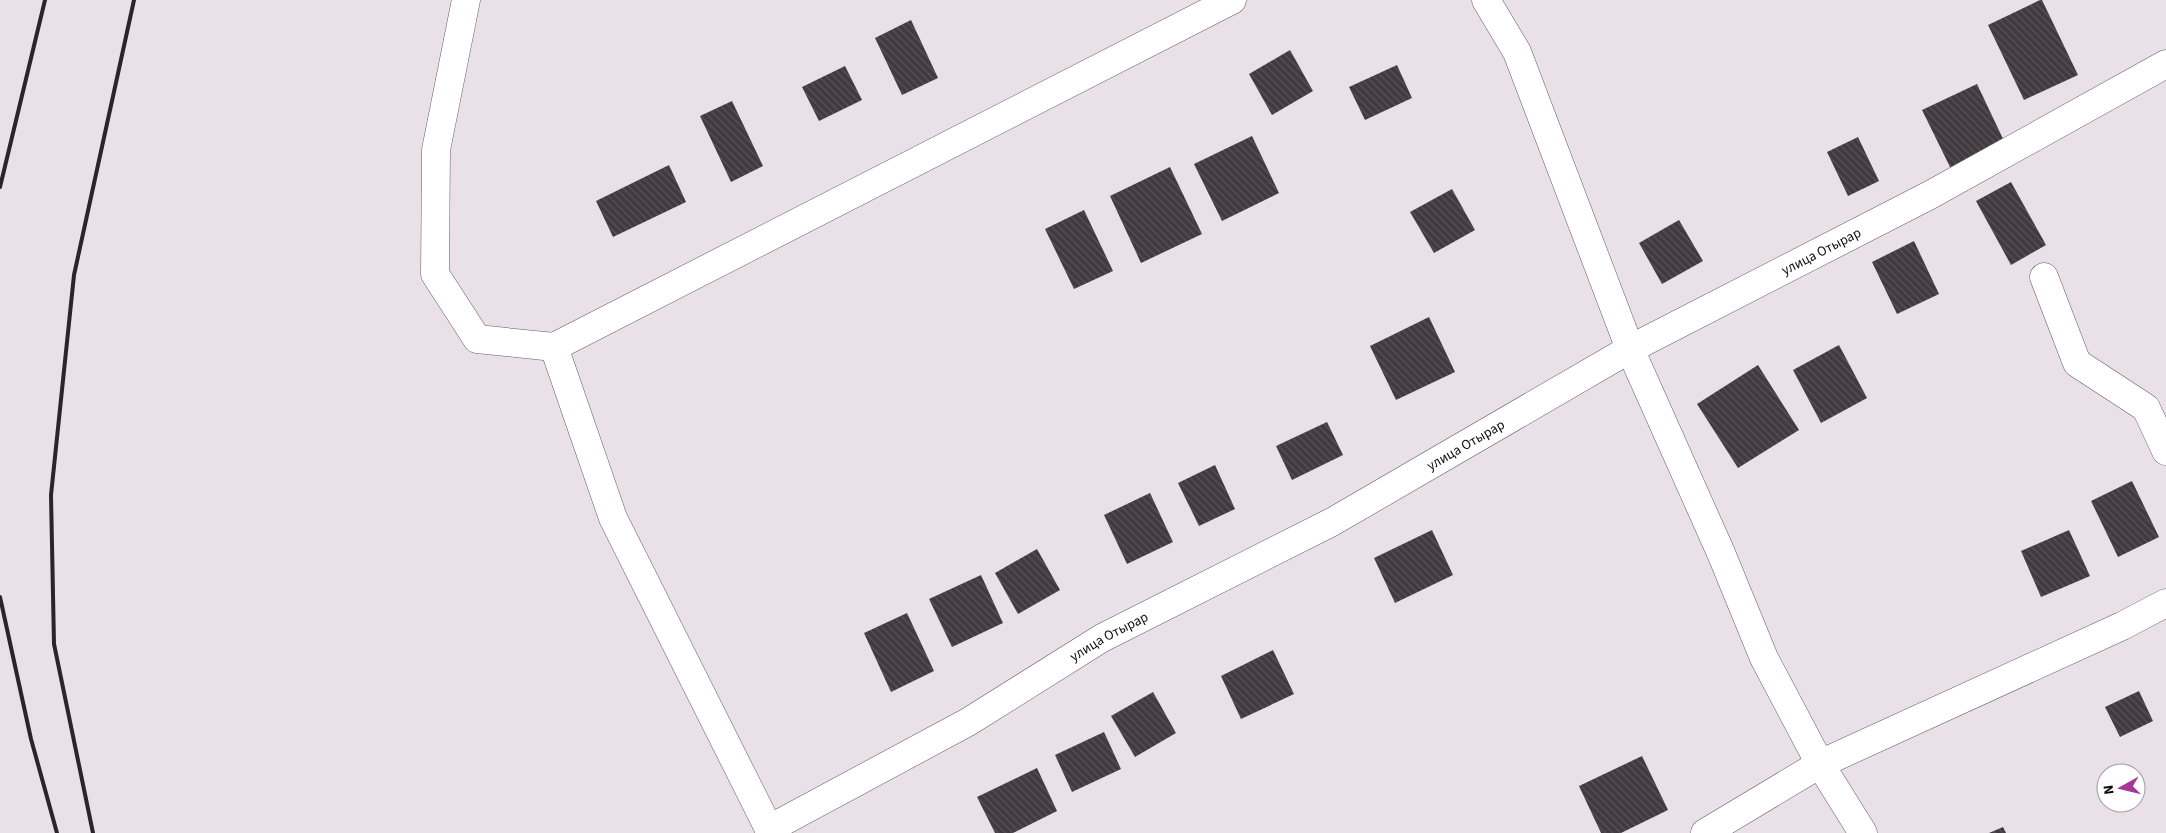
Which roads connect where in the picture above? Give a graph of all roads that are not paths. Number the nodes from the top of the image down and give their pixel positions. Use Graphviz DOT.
graph roads {
  1 [pos="466,0"];
  2 [pos="1232,0"];
  3 [pos="1486,0"];
  4 [pos="2166,64"];
  5 [pos="2044,277"];
  6 [pos="554,347"];
  7 [pos="1630,349"];
  8 [pos="2166,451"];
  9 [pos="2166,603"];
  10 [pos="1820,764"];
  11 [pos="770,831"];
  12 [pos="1705,833"];
  13 [pos="1862,833"];
  1 -- 6 [label="street"];
  2 -- 6 [label="street"];
  3 -- 7 [label="street"];
  4 -- 7 [label="street, улица Отырар"];
  5 -- 8 [label="street"];
  6 -- 11 [label="street"];
  7 -- 10 [label="street"];
  7 -- 11 [label="street, улица Отырар"];
  9 -- 10 [label="street"];
  10 -- 12 [label="street"];
  10 -- 13 [label="street"];
}
